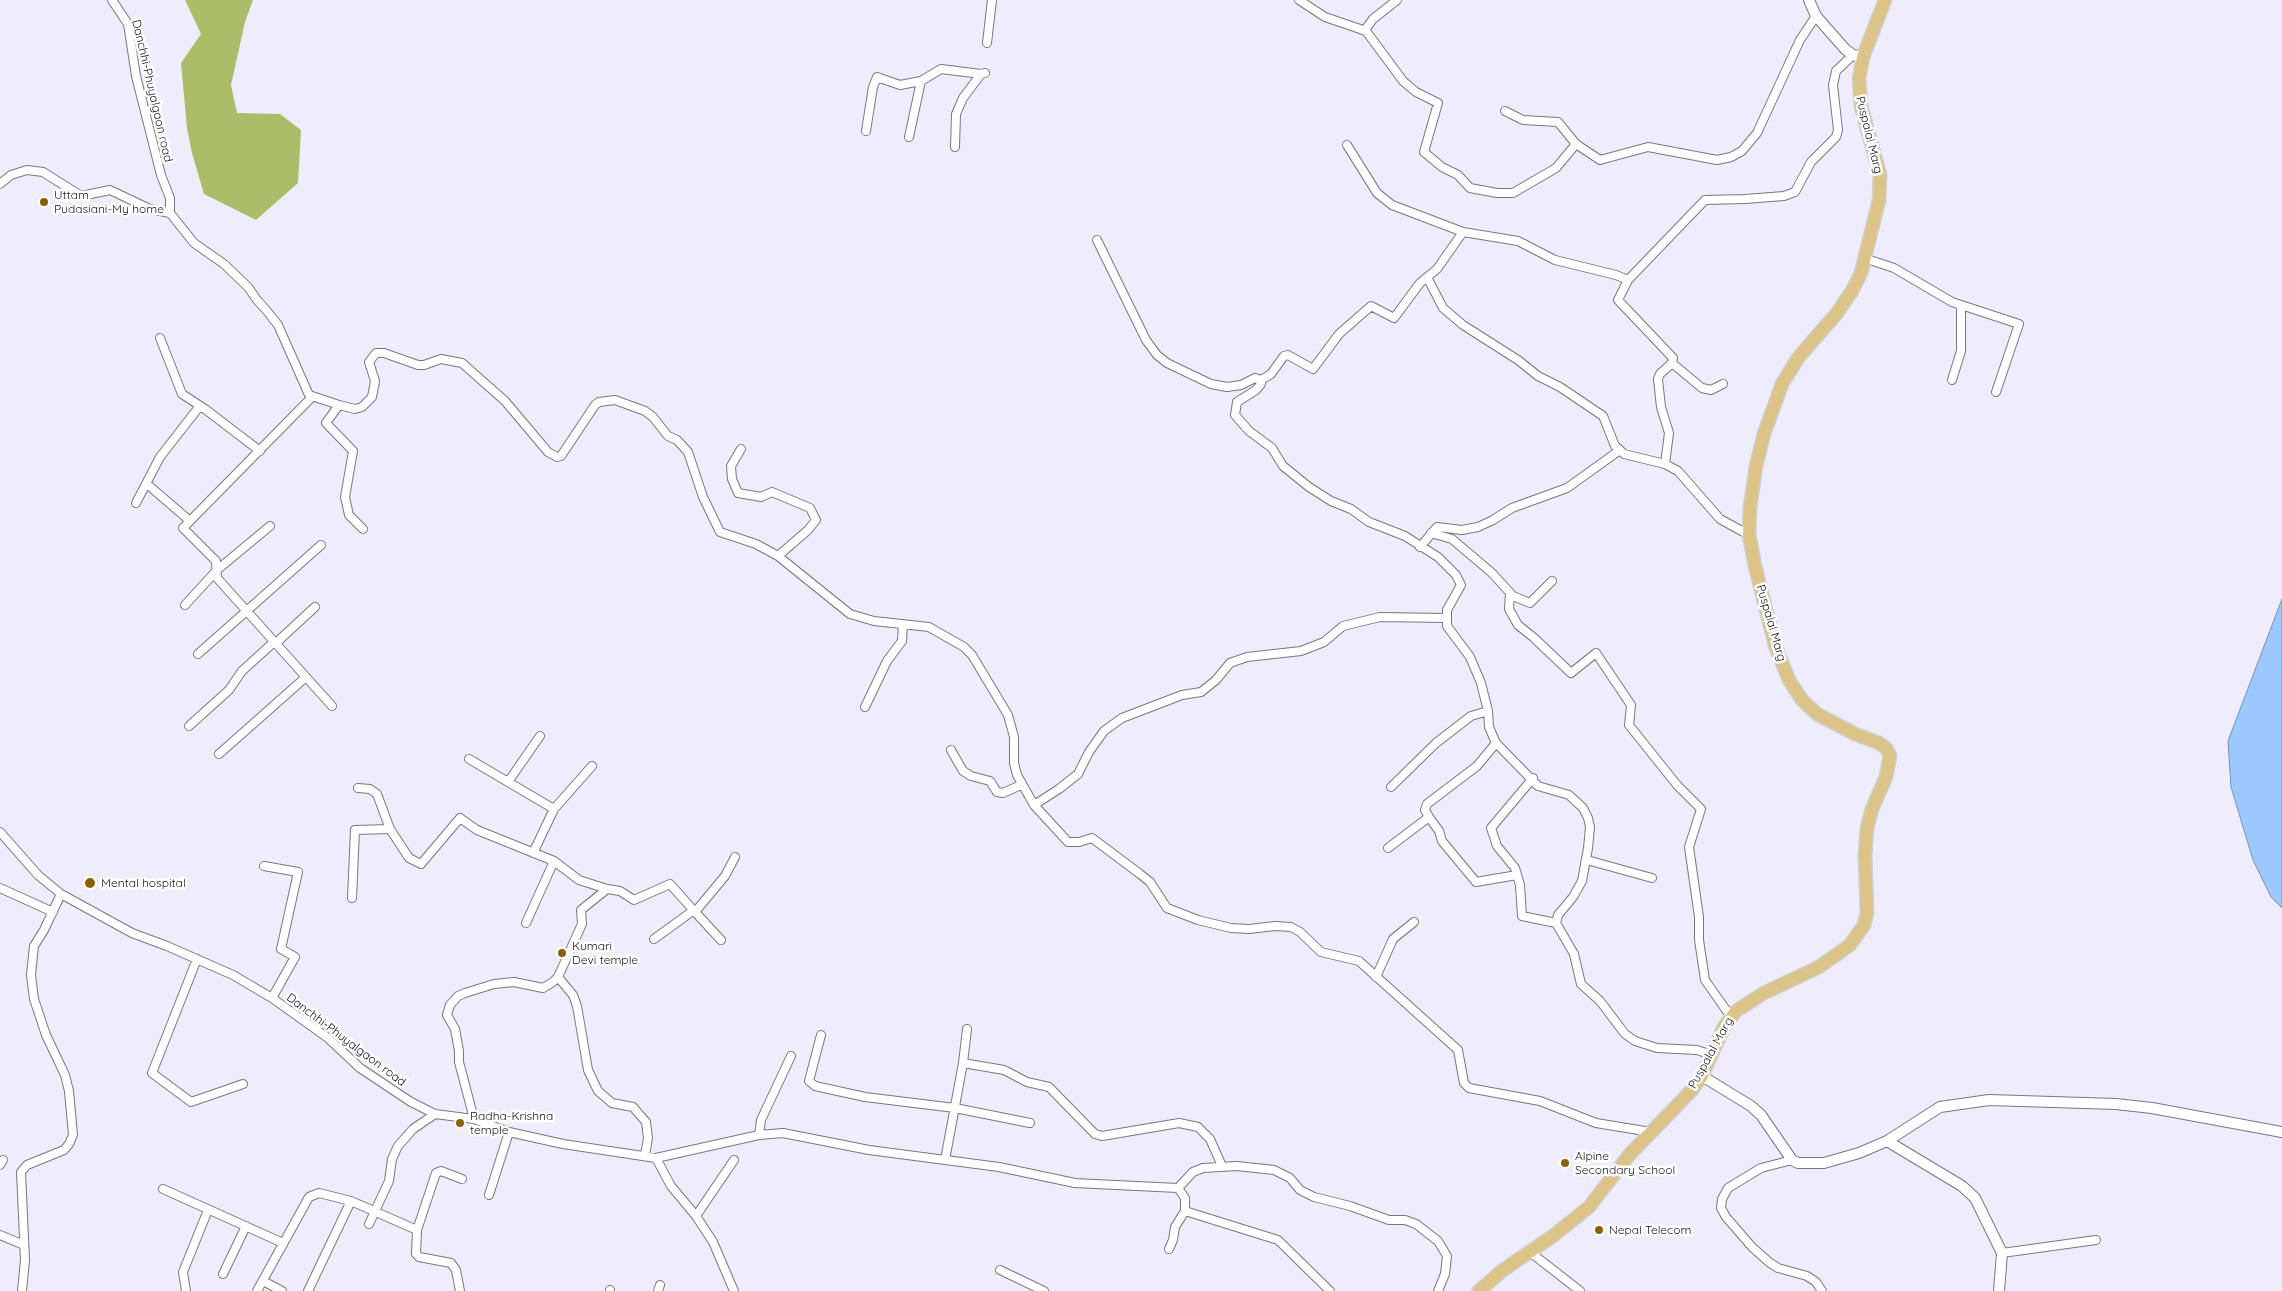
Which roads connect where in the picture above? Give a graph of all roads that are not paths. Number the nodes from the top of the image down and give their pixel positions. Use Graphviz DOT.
graph roads {
  1 [pos="112,0"];
  2 [pos="992,0"];
  3 [pos="1299,0"];
  4 [pos="1397,0"];
  5 [pos="1809,0"];
  6 [pos="1886,0"];
  7 [pos="1816,16"];
  8 [pos="1365,30"];
  9 [pos="987,43"];
  10 [pos="1858,56"];
  11 [pos="921,80"];
  12 [pos="1505,111"];
  13 [pos="866,131"];
  14 [pos="909,137"];
  15 [pos="1576,144"];
  16 [pos="1347,145"];
  17 [pos="955,147"];
  18 [pos="0,184"];
  19 [pos="170,212"];
  20 [pos="1462,232"];
  21 [pos="1097,240"];
  22 [pos="1864,258"];
  23 [pos="1427,277"];
  24 [pos="1628,280"];
  25 [pos="1961,305"];
  26 [pos="160,338"];
  27 [pos="1672,363"];
  28 [pos="1261,380"];
  29 [pos="1952,380"];
  30 [pos="1723,384"];
  31 [pos="1996,392"];
  32 [pos="311,398"];
  33 [pos="339,405"];
  34 [pos="199,408"];
  35 [pos="741,449"];
  36 [pos="1620,450"];
  37 [pos="260,451"];
  38 [pos="1665,464"];
  39 [pos="147,484"];
  40 [pos="136,503"];
  41 [pos="190,520"];
  42 [pos="270,526"];
  43 [pos="363,529"];
  44 [pos="1431,533"];
  45 [pos="1750,535"];
  46 [pos="321,545"];
  47 [pos="1420,547"];
  48 [pos="778,556"];
  49 [pos="217,570"];
  50 [pos="1552,581"];
  51 [pos="1510,593"];
  52 [pos="185,605"];
  53 [pos="315,607"];
  54 [pos="246,610"];
  55 [pos="1446,618"];
  56 [pos="903,624"];
  57 [pos="275,642"];
  58 [pos="198,654"];
  59 [pos="306,677"];
  60 [pos="332,706"];
  61 [pos="865,707"];
  62 [pos="1488,711"];
  63 [pos="188,726"];
  64 [pos="540,736"];
  65 [pos="1496,743"];
  66 [pos="951,750"];
  67 [pos="219,754"];
  68 [pos="469,759"];
  69 [pos="592,766"];
  70 [pos="1533,778"];
  71 [pos="508,782"];
  72 [pos="1021,785"];
  73 [pos="1391,787"];
  74 [pos="358,788"];
  75 [pos="1034,805"];
  76 [pos="554,808"];
  77 [pos="1429,817"];
  78 [pos="390,829"];
  79 [pos="0,832"];
  80 [pos="1388,848"];
  81 [pos="533,853"];
  82 [pos="736,857"];
  83 [pos="1586,860"];
  84 [pos="554,861"];
  85 [pos="264,866"];
  86 [pos="1517,876"];
  87 [pos="1652,878"];
  88 [pos="0,888"];
  89 [pos="607,889"];
  90 [pos="61,894"];
  91 [pos="352,898"];
  92 [pos="694,911"];
  93 [pos="53,912"];
  94 [pos="1414,922"];
  95 [pos="526,923"];
  96 [pos="1556,923"];
  97 [pos="654,939"];
  98 [pos="721,940"];
  99 [pos="197,959"];
  100 [pos="1376,977"];
  101 [pos="558,978"];
  102 [pos="272,998"];
  103 [pos="1731,1017"];
  104 [pos="967,1029"];
  105 [pos="821,1036"];
  106 [pos="1712,1055"];
  107 [pos="791,1056"];
  108 [pos="963,1063"];
  109 [pos="1702,1076"];
  110 [pos="242,1084"];
  111 [pos="955,1108"];
  112 [pos="435,1114"];
  113 [pos="474,1119"];
  114 [pos="1030,1123"];
  115 [pos="509,1132"];
  116 [pos="1651,1132"];
  117 [pos="2282,1132"];
  118 [pos="759,1135"];
  119 [pos="1887,1141"];
  120 [pos="645,1155"];
  121 [pos="656,1158"];
  122 [pos="734,1160"];
  123 [pos="945,1160"];
  124 [pos="1792,1160"];
  125 [pos="1222,1166"];
  126 [pos="462,1178"];
  127 [pos="1178,1188"];
  128 [pos="163,1189"];
  129 [pos="489,1195"];
  130 [pos="351,1202"];
  131 [pos="208,1210"];
  132 [pos="1185,1211"];
  133 [pos="376,1212"];
  134 [pos="696,1216"];
  135 [pos="369,1224"];
  136 [pos="246,1226"];
  137 [pos="417,1230"];
  138 [pos="0,1235"];
  139 [pos="2096,1240"];
  140 [pos="284,1243"];
  141 [pos="24,1245"];
  142 [pos="1169,1249"];
  143 [pos="1530,1252"];
  144 [pos="2002,1253"];
  145 [pos="1000,1270"];
  146 [pos="223,1274"];
  147 [pos="263,1281"];
  148 [pos="22,1291"];
  149 [pos="186,1291"];
  150 [pos="258,1291"];
  151 [pos="282,1291"];
  152 [pos="308,1291"];
  153 [pos="460,1291"];
  154 [pos="734,1291"];
  155 [pos="1044,1291"];
  156 [pos="1330,1291"];
  157 [pos="1438,1291"];
  158 [pos="1479,1291"];
  159 [pos="1580,1291"];
  160 [pos="1822,1291"];
  161 [pos="1999,1291"];
  1 -- 19 [label="street, Danchhi-Phuyalgaon road"];
  2 -- 9 [label="street"];
  3 -- 8 [label="street"];
  4 -- 8 [label="street"];
  5 -- 7 [label="street"];
  6 -- 10 [label="main road, Puspalal Marg"];
  7 -- 10 [label="street"];
  7 -- 15 [label="street"];
  8 -- 15 [label="street"];
  10 -- 22 [label="main road, Puspalal Marg"];
  10 -- 24 [label="street"];
  11 -- 13 [label="street"];
  11 -- 14 [label="street"];
  11 -- 17 [label="street"];
  12 -- 15 [label="street"];
  16 -- 20 [label="street"];
  18 -- 19 [label="street"];
  19 -- 32 [label="street"];
  20 -- 23 [label="street"];
  20 -- 24 [label="street"];
  21 -- 28 [label="street"];
  22 -- 25 [label="street"];
  22 -- 45 [label="main road, Puspalal Marg"];
  23 -- 28 [label="street"];
  23 -- 36 [label="street"];
  24 -- 27 [label="street"];
  25 -- 29 [label="street"];
  25 -- 31 [label="street"];
  26 -- 34 [label="street"];
  27 -- 30 [label="street"];
  27 -- 38 [label="street"];
  28 -- 47 [label="street"];
  32 -- 33 [label="street"];
  32 -- 37 [label="street"];
  33 -- 43 [label="street"];
  33 -- 48 [label="street"];
  34 -- 37 [label="street"];
  34 -- 39 [label="street"];
  35 -- 48 [label="street"];
  36 -- 38 [label="street"];
  36 -- 44 [label="street"];
  37 -- 41 [label="street"];
  38 -- 45 [label="street"];
  39 -- 40 [label="street"];
  39 -- 41 [label="street"];
  41 -- 49 [label="street"];
  42 -- 49 [label="street"];
  44 -- 47 [label="street"];
  44 -- 51 [label="street"];
  45 -- 103 [label="main road, Puspalal Marg"];
  46 -- 54 [label="street"];
  47 -- 55 [label="street"];
  48 -- 56 [label="street"];
  49 -- 52 [label="street"];
  49 -- 54 [label="street"];
  50 -- 51 [label="street"];
  51 -- 103 [label="street"];
  53 -- 57 [label="street"];
  54 -- 57 [label="street"];
  54 -- 58 [label="street"];
  55 -- 62 [label="street"];
  55 -- 75 [label="street"];
  56 -- 61 [label="street"];
  56 -- 72 [label="street"];
  57 -- 59 [label="street"];
  57 -- 63 [label="street"];
  59 -- 60 [label="street"];
  59 -- 67 [label="street"];
  62 -- 65 [label="street"];
  62 -- 73 [label="street"];
  64 -- 71 [label="street"];
  65 -- 70 [label="street"];
  65 -- 77 [label="street"];
  66 -- 72 [label="street"];
  68 -- 71 [label="street"];
  69 -- 76 [label="street"];
  70 -- 83 [label="street"];
  70 -- 86 [label="street"];
  71 -- 76 [label="street"];
  72 -- 75 [label="street"];
  74 -- 78 [label="street"];
  75 -- 100 [label="street"];
  76 -- 81 [label="street"];
  77 -- 80 [label="street"];
  77 -- 86 [label="street"];
  78 -- 81 [label="street"];
  78 -- 91 [label="street"];
  79 -- 90 [label="street, Danchhi-Phuyalgaon road"];
  81 -- 84 [label="street"];
  82 -- 92 [label="street"];
  83 -- 87 [label="street"];
  83 -- 96 [label="street"];
  84 -- 89 [label="street"];
  84 -- 95 [label="street"];
  85 -- 102 [label="street"];
  86 -- 96 [label="street"];
  88 -- 93 [label="street"];
  89 -- 92 [label="street"];
  89 -- 101 [label="street"];
  90 -- 93 [label="street"];
  90 -- 99 [label="street, Danchhi-Phuyalgaon road"];
  92 -- 97 [label="street"];
  92 -- 98 [label="street"];
  93 -- 141 [label="street"];
  94 -- 100 [label="street"];
  96 -- 106 [label="street"];
  99 -- 102 [label="street, Danchhi-Phuyalgaon road"];
  99 -- 110 [label="street"];
  100 -- 116 [label="street"];
  101 -- 113 [label="street"];
  101 -- 120 [label="street"];
  102 -- 112 [label="street, Danchhi-Phuyalgaon road"];
  103 -- 106 [label="main road, Puspalal Marg"];
  104 -- 108 [label="street"];
  105 -- 111 [label="street"];
  106 -- 109 [label="main road, Puspalal Marg"];
  107 -- 118 [label="street"];
  108 -- 111 [label="street"];
  108 -- 125 [label="street"];
  109 -- 116 [label="main road, Puspalal Marg"];
  109 -- 124 [label="street"];
  111 -- 114 [label="street"];
  111 -- 123 [label="street"];
  112 -- 113 [label="street, Danchhi-Phuyalgaon road"];
  112 -- 133 [label="street"];
  113 -- 115 [label="street, Danchhi-Phuyalgaon road"];
  115 -- 120 [label="street, Danchhi-Phuyalgaon road"];
  115 -- 129 [label="street"];
  116 -- 143 [label="main road, Puspalal Marg"];
  117 -- 119 [label="street"];
  118 -- 121 [label="street"];
  118 -- 123 [label="street"];
  119 -- 124 [label="street"];
  119 -- 144 [label="street"];
  120 -- 121 [label="street, Danchhi-Phuyalgaon road"];
  121 -- 134 [label="street"];
  122 -- 134 [label="street"];
  123 -- 127 [label="street"];
  124 -- 160 [label="street"];
  125 -- 127 [label="street"];
  125 -- 157 [label="street"];
  126 -- 137 [label="street"];
  127 -- 132 [label="street"];
  128 -- 131 [label="street"];
  130 -- 133 [label="street"];
  130 -- 140 [label="street"];
  130 -- 152 [label="street"];
  131 -- 136 [label="street"];
  131 -- 149 [label="street"];
  132 -- 142 [label="street"];
  132 -- 156 [label="street"];
  133 -- 135 [label="street"];
  133 -- 137 [label="street"];
  134 -- 154 [label="street"];
  136 -- 140 [label="street"];
  136 -- 146 [label="street"];
  137 -- 153 [label="street"];
  138 -- 141 [label="street"];
  139 -- 144 [label="street"];
  140 -- 147 [label="street"];
  141 -- 148 [label="street"];
  143 -- 158 [label="main road, Puspalal Marg"];
  143 -- 159 [label="street"];
  144 -- 161 [label="street"];
  145 -- 155 [label="street"];
  147 -- 150 [label="street"];
  147 -- 151 [label="street"];
}
